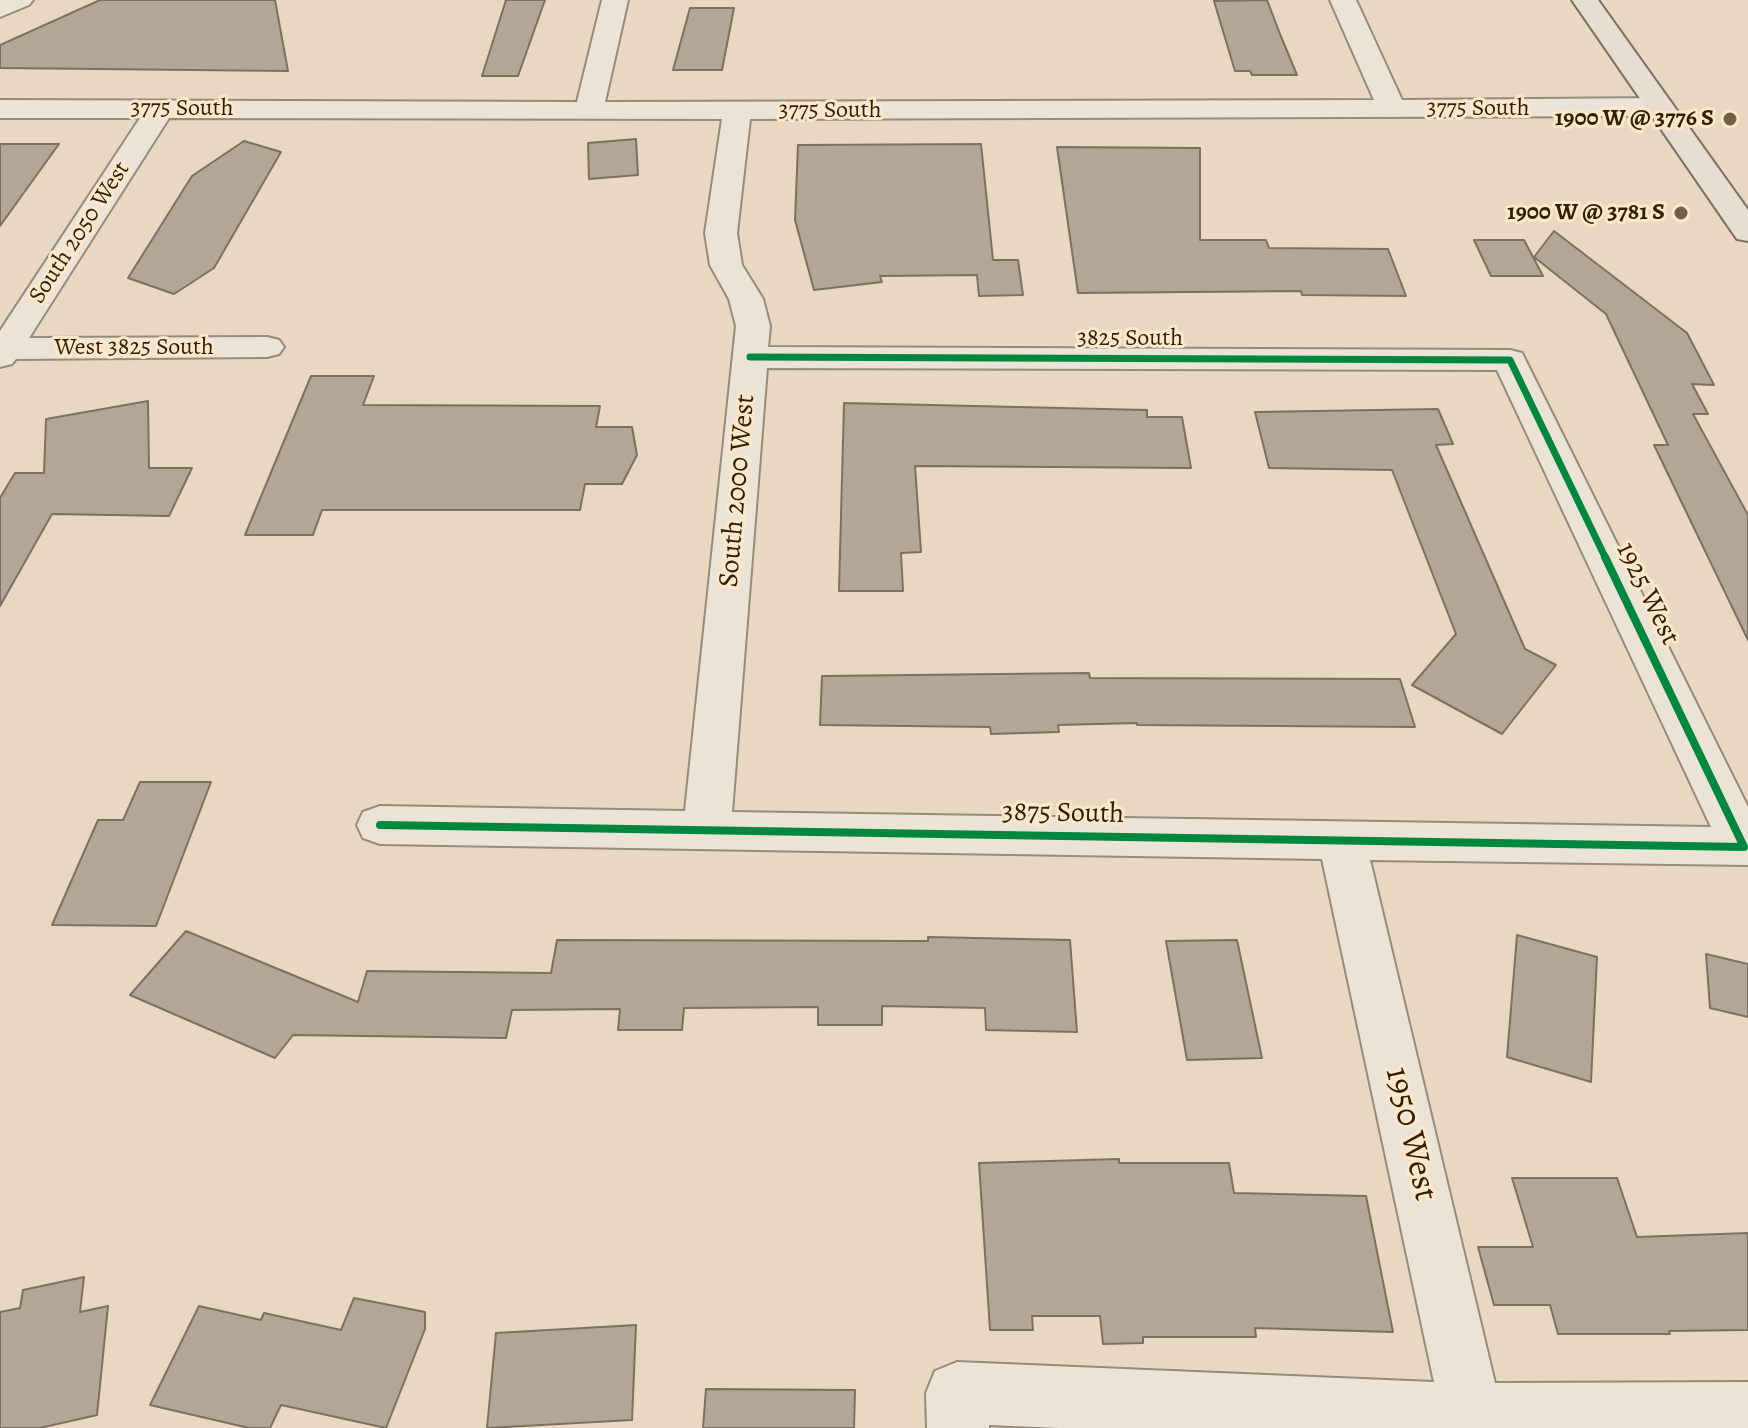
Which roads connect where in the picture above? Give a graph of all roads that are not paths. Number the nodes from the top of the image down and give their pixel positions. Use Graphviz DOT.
graph roads {
  1 [pos="20,0"];
  2 [pos="615,0"];
  3 [pos="1343,0"];
  4 [pos="1585,0"];
  5 [pos="0,9"];
  6 [pos="1660,107"];
  7 [pos="0,109"];
  8 [pos="160,109"];
  9 [pos="1392,109"];
  10 [pos="589,110"];
  11 [pos="737,111"];
  12 [pos="1748,232"];
  13 [pos="267,347"];
  14 [pos="2,352"];
  15 [pos="750,357"];
  16 [pos="1510,360"];
  17 [pos="380,825"];
  18 [pos="707,830"];
  19 [pos="1342,841"];
  20 [pos="1744,847"];
  21 [pos="958,1410"];
  22 [pos="1748,1413"];
  23 [pos="1473,1421"];
  1 -- 5 [label="street"];
  2 -- 10 [label="street"];
  3 -- 9 [label="street"];
  4 -- 6 [label="main road"];
  6 -- 9 [label="street, 3775 South"];
  6 -- 12 [label="main road"];
  7 -- 8 [label="street, 3775 South"];
  8 -- 10 [label="street, 3775 South"];
  8 -- 14 [label="street, South 2050 West"];
  9 -- 11 [label="street, 3775 South"];
  10 -- 11 [label="street, 3775 South"];
  11 -- 15 [label="street, South 2000 West"];
  13 -- 14 [label="street, West 3825 South"];
  15 -- 16 [label="street, 3825 South"];
  15 -- 18 [label="street, South 2000 West"];
  16 -- 20 [label="street, 1925 West"];
  17 -- 18 [label="street, 3875 South"];
  18 -- 19 [label="street, 3875 South"];
  19 -- 20 [label="street, 3875 South"];
  19 -- 23 [label="street, 1950 West"];
  21 -- 23 [label="street"];
  22 -- 23 [label="street"];
}
